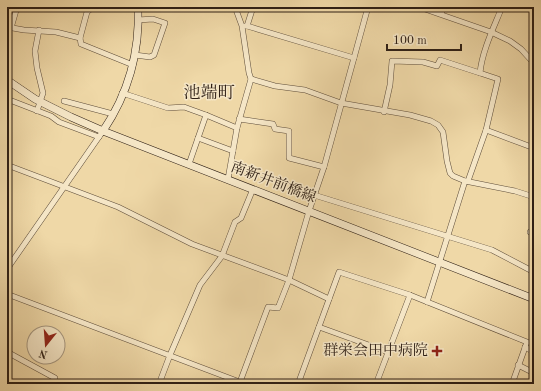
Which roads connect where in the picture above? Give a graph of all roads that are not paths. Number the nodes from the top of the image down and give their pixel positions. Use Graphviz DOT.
graph roads {
  1 [pos="17,7"];
  2 [pos="92,7"];
  3 [pos="138,7"];
  4 [pos="235,7"];
  5 [pos="253,7"];
  6 [pos="368,7"];
  7 [pos="419,7"];
  8 [pos="443,7"];
  9 [pos="502,7"];
  10 [pos="441,14"];
  11 [pos="138,20"];
  12 [pos="244,26"];
  13 [pos="9,28"];
  14 [pos="39,30"];
  15 [pos="492,32"];
  16 [pos="80,38"];
  17 [pos="135,54"];
  18 [pos="354,58"];
  19 [pos="534,62"];
  20 [pos="133,66"];
  21 [pos="480,73"];
  22 [pos="251,79"];
  23 [pos="7,80"];
  24 [pos="122,93"];
  25 [pos="7,99"];
  26 [pos="64,101"];
  27 [pos="40,102"];
  28 [pos="341,103"];
  29 [pos="37,111"];
  30 [pos="384,112"];
  31 [pos="113,114"];
  32 [pos="206,115"];
  33 [pos="239,119"];
  34 [pos="237,128"];
  35 [pos="486,130"];
  36 [pos="103,131"];
  37 [pos="99,137"];
  38 [pos="198,138"];
  39 [pos="534,148"];
  40 [pos="233,151"];
  41 [pos="189,164"];
  42 [pos="7,165"];
  43 [pos="324,167"];
  44 [pos="228,179"];
  45 [pos="467,181"];
  46 [pos="65,186"];
  47 [pos="253,189"];
  48 [pos="314,195"];
  49 [pos="534,197"];
  50 [pos="309,211"];
  51 [pos="447,236"];
  52 [pos="222,256"];
  53 [pos="439,262"];
  54 [pos="7,269"];
  55 [pos="534,272"];
  56 [pos="289,280"];
  57 [pos="7,294"];
  58 [pos="410,295"];
  59 [pos="329,299"];
  60 [pos="534,299"];
  61 [pos="427,302"];
  62 [pos="319,327"];
  63 [pos="525,347"];
  64 [pos="7,352"];
  65 [pos="388,352"];
  66 [pos="534,352"];
  67 [pos="170,355"];
  68 [pos="518,365"];
  69 [pos="534,373"];
  70 [pos="243,383"];
  71 [pos="54,384"];
  72 [pos="159,384"];
  73 [pos="298,384"];
  74 [pos="376,384"];
  75 [pos="512,384"];
  1 -- 13 [label="street"];
  2 -- 16 [label="street"];
  3 -- 11 [label="main road"];
  4 -- 12 [label="street"];
  5 -- 12 [label="street"];
  6 -- 18 [label="street"];
  7 -- 10 [label="street"];
  8 -- 10 [label="street"];
  9 -- 15 [label="street"];
  10 -- 15 [label="street"];
  11 -- 17 [label="main road"];
  11 -- 17 [label="street"];
  12 -- 18 [label="street"];
  12 -- 22 [label="street"];
  13 -- 14 [label="street"];
  14 -- 16 [label="street"];
  14 -- 27 [label="street"];
  15 -- 19 [label="street"];
  15 -- 21 [label="street"];
  16 -- 20 [label="street"];
  17 -- 20 [label="main road"];
  18 -- 28 [label="street"];
  20 -- 24 [label="main road"];
  21 -- 30 [label="street"];
  21 -- 35 [label="street"];
  22 -- 28 [label="street"];
  22 -- 33 [label="street"];
  23 -- 27 [label="main road, 南新井前橋線"];
  24 -- 31 [label="main road"];
  24 -- 32 [label="street"];
  25 -- 29 [label="street"];
  26 -- 31 [label="street"];
  27 -- 29 [label="street"];
  27 -- 36 [label="main road, 南新井前橋線"];
  28 -- 30 [label="street"];
  28 -- 43 [label="street"];
  29 -- 37 [label="street"];
  30 -- 45 [label="street"];
  31 -- 36 [label="main road"];
  32 -- 34 [label="street"];
  32 -- 38 [label="street"];
  33 -- 34 [label="street"];
  33 -- 43 [label="street"];
  34 -- 40 [label="street"];
  35 -- 39 [label="street"];
  35 -- 45 [label="street"];
  36 -- 37 [label="street"];
  36 -- 41 [label="main road, 南新井前橋線"];
  37 -- 46 [label="street"];
  38 -- 40 [label="street"];
  38 -- 41 [label="street"];
  40 -- 44 [label="street"];
  41 -- 44 [label="main road, 南新井前橋線"];
  42 -- 46 [label="street"];
  43 -- 48 [label="street"];
  44 -- 47 [label="main road, 南新井前橋線"];
  45 -- 49 [label="street"];
  45 -- 51 [label="street"];
  46 -- 52 [label="street"];
  46 -- 54 [label="street"];
  47 -- 50 [label="main road, 南新井前橋線"];
  47 -- 52 [label="street"];
  48 -- 50 [label="street"];
  48 -- 51 [label="street"];
  50 -- 53 [label="main road, 南新井前橋線"];
  50 -- 56 [label="street"];
  51 -- 53 [label="street"];
  51 -- 55 [label="street"];
  52 -- 56 [label="street"];
  52 -- 67 [label="street"];
  53 -- 60 [label="main road, 南新井前橋線"];
  53 -- 61 [label="street"];
  56 -- 59 [label="street"];
  56 -- 70 [label="street"];
  57 -- 67 [label="street"];
  58 -- 59 [label="street"];
  58 -- 61 [label="street"];
  58 -- 65 [label="street"];
  59 -- 62 [label="street"];
  61 -- 63 [label="street"];
  62 -- 65 [label="street"];
  62 -- 73 [label="street"];
  63 -- 66 [label="street"];
  63 -- 68 [label="street"];
  64 -- 71 [label="street"];
  65 -- 74 [label="street"];
  67 -- 70 [label="street"];
  67 -- 72 [label="street"];
  68 -- 69 [label="street"];
  68 -- 75 [label="street"];
}
